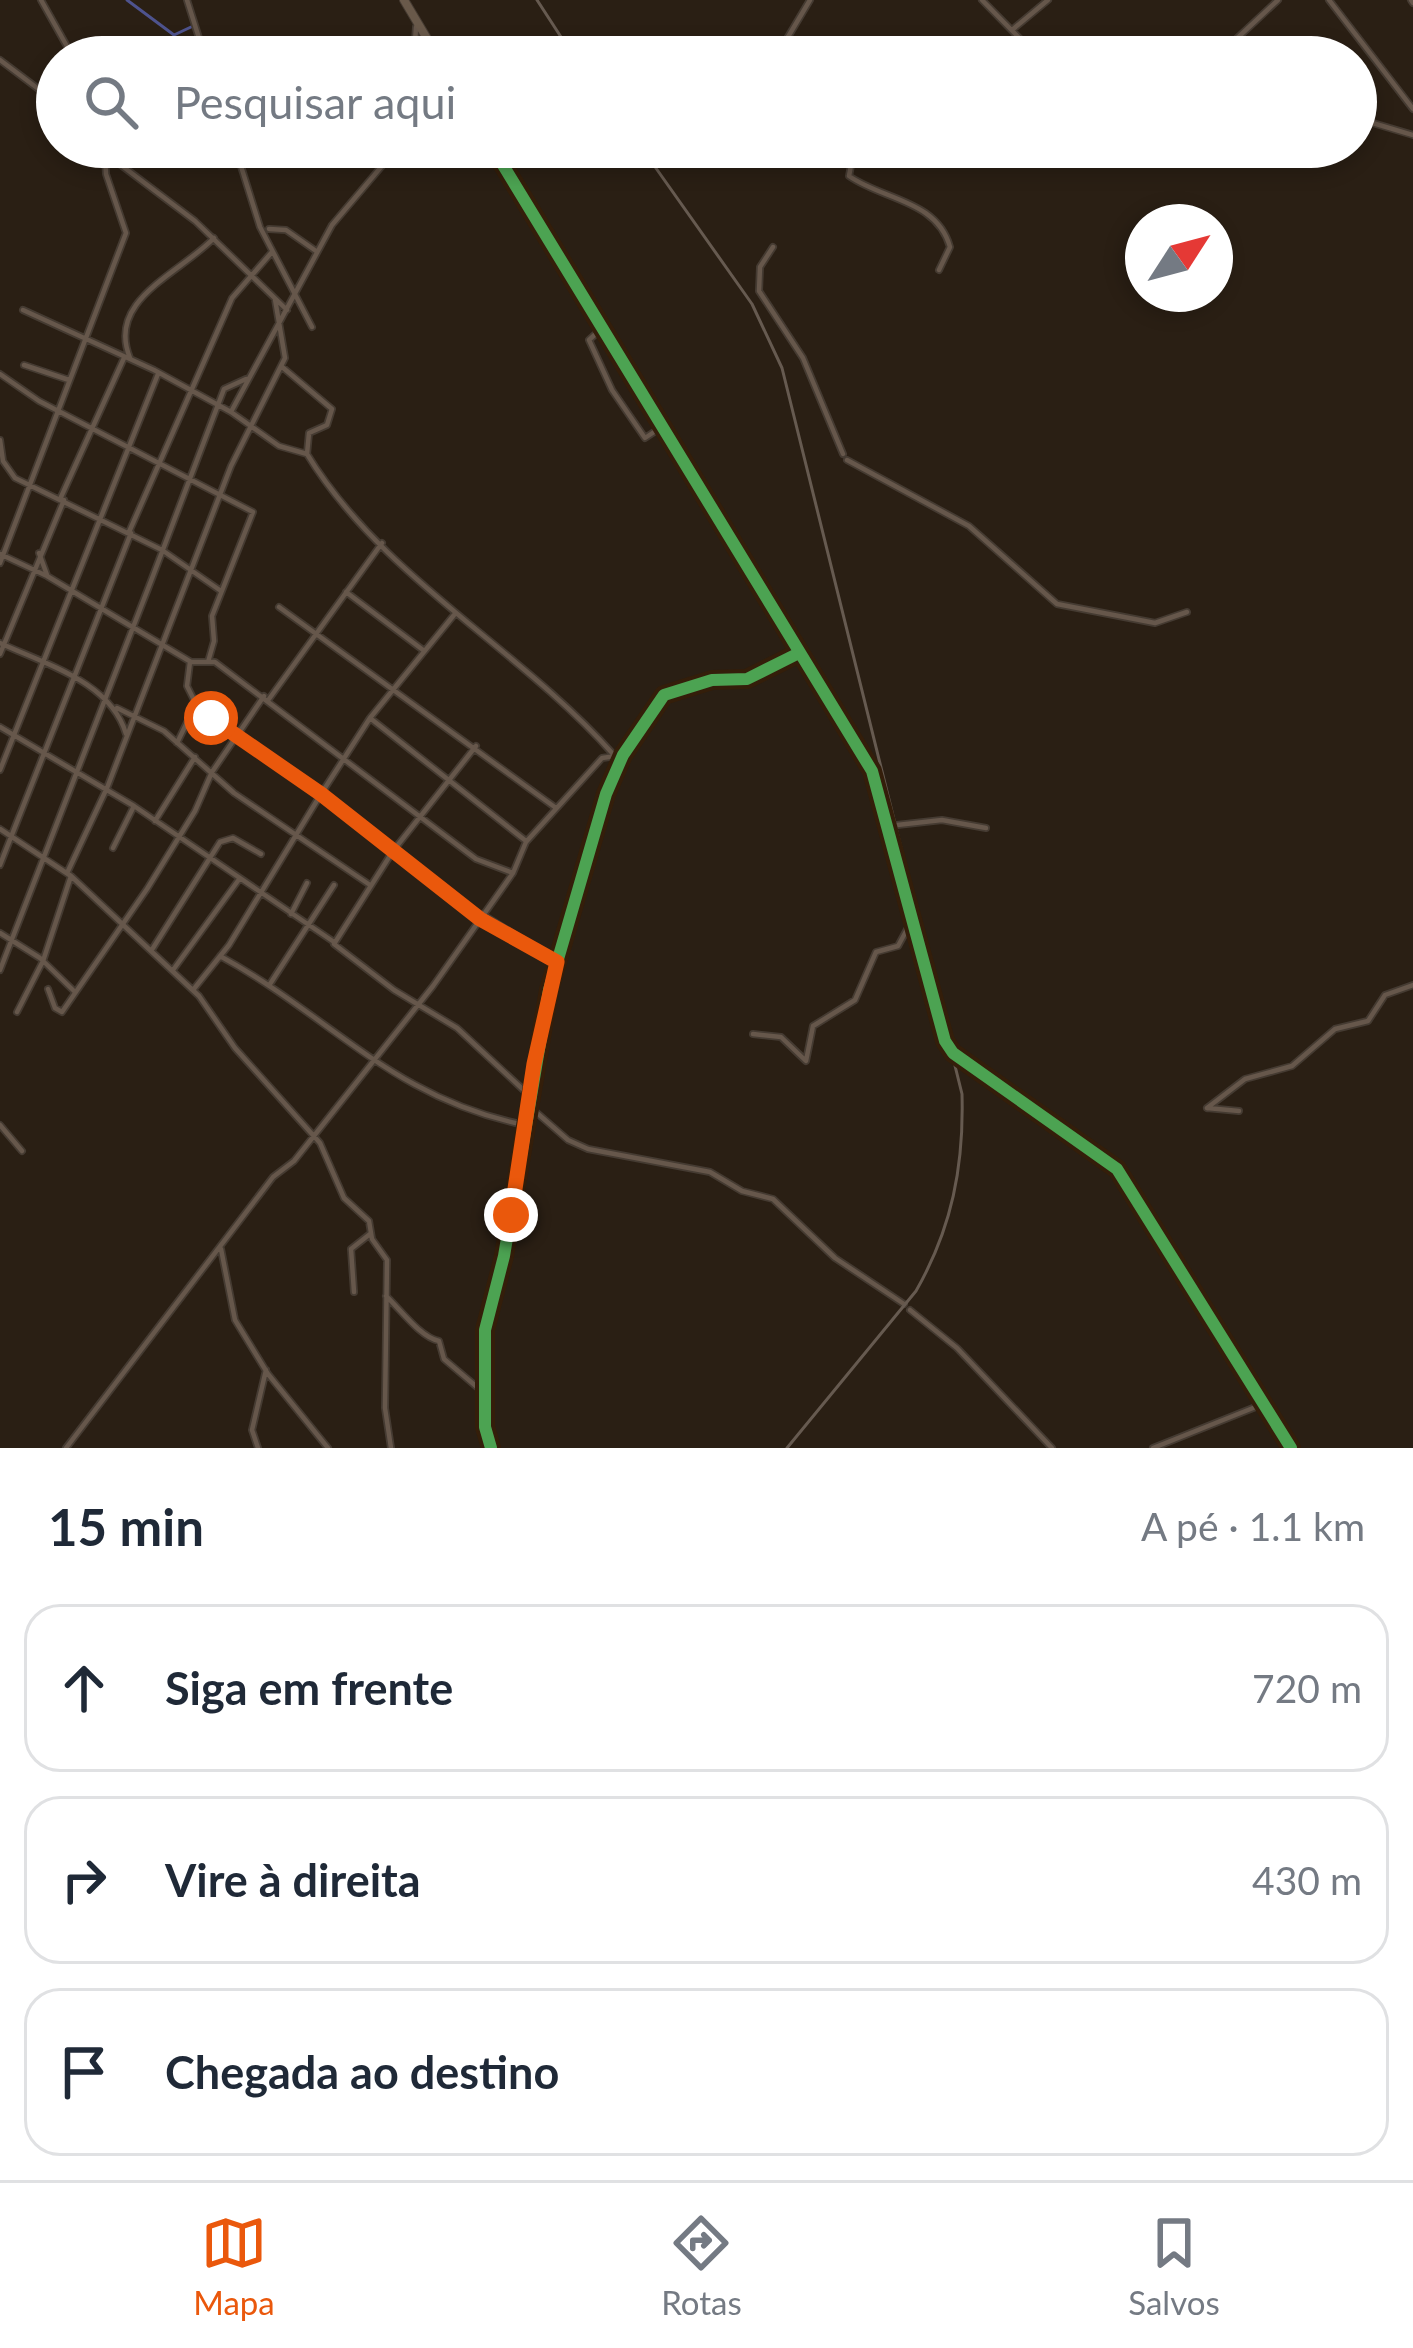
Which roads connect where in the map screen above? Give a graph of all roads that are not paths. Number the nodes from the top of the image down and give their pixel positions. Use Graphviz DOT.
graph roads {
  1 [pos="41,0"];
  2 [pos="187,0"];
  3 [pos="404,0"];
  4 [pos="810,0"];
  5 [pos="982,0"];
  6 [pos="1048,0"];
  7 [pos="1278,0"];
  8 [pos="1329,0"];
  9 [pos="417,21"];
  10 [pos="1012,30"];
  11 [pos="61,36"];
  12 [pos="198,36"];
  13 [pos="416,36"];
  14 [pos="426,36"];
  15 [pos="789,36"];
  16 [pos="1018,36"];
  17 [pos="1239,36"];
  18 [pos="1356,36"];
  19 [pos="0,60"];
  20 [pos="1377,63"];
  21 [pos="36,85"];
  22 [pos="1413,110"];
  23 [pos="1377,124"];
  24 [pos="1413,135"];
  25 [pos="106,168"];
  26 [pos="128,168"];
  27 [pos="242,168"];
  28 [pos="380,168"];
  29 [pos="505,168"];
  30 [pos="850,168"];
  31 [pos="269,229"];
  32 [pos="214,238"];
  33 [pos="773,247"];
  34 [pos="272,252"];
  35 [pos="319,252"];
  36 [pos="939,269"];
  37 [pos="251,275"];
  38 [pos="298,291"];
  39 [pos="274,299"];
  40 [pos="23,310"];
  41 [pos="287,310"];
  42 [pos="280,321"];
  43 [pos="312,327"];
  44 [pos="601,329"];
  45 [pos="88,339"];
  46 [pos="124,358"];
  47 [pos="133,362"];
  48 [pos="24,365"];
  49 [pos="281,366"];
  50 [pos="0,374"];
  51 [pos="158,374"];
  52 [pos="246,379"];
  53 [pos="70,380"];
  54 [pos="188,391"];
  55 [pos="217,406"];
  56 [pos="59,410"];
  57 [pos="231,412"];
  58 [pos="91,427"];
  59 [pos="660,428"];
  60 [pos="249,429"];
  61 [pos="0,440"];
  62 [pos="130,445"];
  63 [pos="307,454"];
  64 [pos="160,463"];
  65 [pos="1,464"];
  66 [pos="192,482"];
  67 [pos="31,483"];
  68 [pos="221,496"];
  69 [pos="62,499"];
  70 [pos="100,520"];
  71 [pos="130,533"];
  72 [pos="382,543"];
  73 [pos="162,550"];
  74 [pos="39,553"];
  75 [pos="1,558"];
  76 [pos="34,568"];
  77 [pos="193,572"];
  78 [pos="47,576"];
  79 [pos="73,590"];
  80 [pos="221,591"];
  81 [pos="346,592"];
  82 [pos="101,607"];
  83 [pos="279,607"];
  84 [pos="1187,612"];
  85 [pos="454,615"];
  86 [pos="132,626"];
  87 [pos="317,631"];
  88 [pos="2,644"];
  89 [pos="163,645"];
  90 [pos="425,651"];
  91 [pos="0,654"];
  92 [pos="797,654"];
  93 [pos="42,660"];
  94 [pos="190,661"];
  95 [pos="208,662"];
  96 [pos="76,680"];
  97 [pos="397,688"];
  98 [pos="267,698"];
  99 [pos="105,699"];
  100 [pos="196,704"];
  101 [pos="117,708"];
  102 [pos="136,716"];
  103 [pos="370,718"];
  104 [pos="0,727"];
  105 [pos="14,734"];
  106 [pos="236,734"];
  107 [pos="127,739"];
  108 [pos="177,743"];
  109 [pos="476,746"];
  110 [pos="45,751"];
  111 [pos="613,754"];
  112 [pos="623,755"];
  113 [pos="195,757"];
  114 [pos="342,758"];
  115 [pos="0,770"];
  116 [pos="212,772"];
  117 [pos="75,773"];
  118 [pos="450,781"];
  119 [pos="106,789"];
  120 [pos="321,794"];
  121 [pos="134,806"];
  122 [pos="556,808"];
  123 [pos="422,819"];
  124 [pos="155,821"];
  125 [pos="897,825"];
  126 [pos="986,828"];
  127 [pos="0,829"];
  128 [pos="297,834"];
  129 [pos="13,836"];
  130 [pos="176,836"];
  131 [pos="526,842"];
  132 [pos="113,848"];
  133 [pos="393,851"];
  134 [pos="261,854"];
  135 [pos="46,858"];
  136 [pos="209,858"];
  137 [pos="0,865"];
  138 [pos="513,874"];
  139 [pos="69,875"];
  140 [pos="240,878"];
  141 [pos="307,883"];
  142 [pos="334,885"];
  143 [pos="370,885"];
  144 [pos="260,893"];
  145 [pos="291,914"];
  146 [pos="481,917"];
  147 [pos="912,919"];
  148 [pos="124,923"];
  149 [pos="310,926"];
  150 [pos="0,933"];
  151 [pos="13,940"];
  152 [pos="334,942"];
  153 [pos="153,948"];
  154 [pos="220,956"];
  155 [pos="43,961"];
  156 [pos="557,962"];
  157 [pos="0,970"];
  158 [pos="173,970"];
  159 [pos="270,984"];
  160 [pos="1413,986"];
  161 [pos="48,988"];
  162 [pos="193,990"];
  163 [pos="76,993"];
  164 [pos="418,1005"];
  165 [pos="17,1012"];
  166 [pos="753,1034"];
  167 [pos="372,1063"];
  168 [pos="530,1096"];
  169 [pos="529,1106"];
  170 [pos="1239,1111"];
  171 [pos="0,1125"];
  172 [pos="525,1125"];
  173 [pos="313,1135"];
  174 [pos="22,1151"];
  175 [pos="370,1234"];
  176 [pos="221,1249"];
  177 [pos="354,1292"];
  178 [pos="386,1296"];
  179 [pos="266,1370"];
  180 [pos="484,1394"];
  181 [pos="1263,1404"];
  182 [pos="66,1448"];
  183 [pos="258,1448"];
  184 [pos="328,1448"];
  185 [pos="391,1448"];
  186 [pos="491,1448"];
  187 [pos="1052,1448"];
  188 [pos="1153,1448"];
  189 [pos="1291,1448"];
  1 -- 11 [label="street"];
  2 -- 12 [label="street"];
  3 -- 9 [label="street"];
  4 -- 15 [label="street"];
  5 -- 10 [label="street"];
  6 -- 10 [label="street"];
  7 -- 17 [label="street"];
  8 -- 18 [label="street"];
  9 -- 13 [label="street"];
  9 -- 14 [label="street"];
  10 -- 16 [label="street"];
  19 -- 21 [label="street"];
  20 -- 22 [label="street"];
  23 -- 24 [label="street"];
  25 -- 45 [label="street"];
  26 -- 32 [label="street"];
  27 -- 34 [label="street"];
  28 -- 35 [label="street"];
  29 -- 44 [label="street"];
  30 -- 36 [label="street"];
  31 -- 35 [label="street"];
  32 -- 37 [label="street"];
  32 -- 47 [label="street"];
  33 -- 84 [label="street"];
  34 -- 37 [label="street"];
  34 -- 38 [label="street"];
  35 -- 38 [label="street"];
  37 -- 39 [label="street"];
  37 -- 54 [label="street"];
  38 -- 41 [label="street"];
  38 -- 43 [label="street"];
  39 -- 41 [label="street"];
  39 -- 42 [label="street"];
  40 -- 45 [label="street"];
  41 -- 42 [label="street"];
  42 -- 49 [label="street"];
  42 -- 52 [label="street"];
  44 -- 59 [label="street"];
  44 -- 59 [label="street"];
  45 -- 46 [label="street"];
  45 -- 53 [label="street"];
  46 -- 47 [label="street"];
  46 -- 58 [label="street"];
  47 -- 51 [label="street"];
  48 -- 53 [label="street"];
  49 -- 60 [label="street"];
  49 -- 63 [label="street"];
  50 -- 56 [label="street"];
  51 -- 54 [label="street"];
  51 -- 62 [label="street"];
  52 -- 55 [label="street"];
  52 -- 57 [label="street"];
  53 -- 56 [label="street"];
  54 -- 55 [label="street"];
  54 -- 64 [label="street"];
  55 -- 57 [label="street"];
  55 -- 66 [label="street"];
  56 -- 58 [label="street"];
  56 -- 67 [label="street"];
  57 -- 60 [label="street"];
  58 -- 62 [label="street"];
  58 -- 69 [label="street"];
  59 -- 92 [label="street"];
  60 -- 63 [label="street"];
  60 -- 68 [label="street"];
  61 -- 65 [label="street"];
  62 -- 64 [label="street"];
  62 -- 70 [label="street"];
  63 -- 72 [label="street"];
  64 -- 66 [label="street"];
  64 -- 71 [label="street"];
  65 -- 67 [label="street"];
  66 -- 68 [label="street"];
  66 -- 73 [label="street"];
  67 -- 69 [label="street"];
  67 -- 75 [label="street"];
  68 -- 77 [label="street"];
  68 -- 80 [label="street"];
  69 -- 70 [label="street"];
  69 -- 74 [label="street"];
  70 -- 71 [label="street"];
  70 -- 79 [label="street"];
  71 -- 73 [label="street"];
  71 -- 82 [label="street"];
  72 -- 81 [label="street"];
  72 -- 85 [label="street"];
  73 -- 77 [label="street"];
  73 -- 86 [label="street"];
  74 -- 76 [label="street"];
  74 -- 78 [label="street"];
  75 -- 76 [label="street"];
  76 -- 78 [label="street"];
  76 -- 88 [label="street"];
  77 -- 80 [label="street"];
  77 -- 89 [label="street"];
  78 -- 79 [label="street"];
  79 -- 82 [label="street"];
  79 -- 93 [label="street"];
  80 -- 95 [label="street"];
  81 -- 87 [label="street"];
  81 -- 90 [label="street"];
  82 -- 86 [label="street"];
  82 -- 96 [label="street"];
  83 -- 87 [label="street"];
  85 -- 90 [label="street"];
  85 -- 111 [label="street"];
  86 -- 89 [label="street"];
  86 -- 99 [label="street"];
  87 -- 97 [label="street"];
  87 -- 98 [label="street"];
  88 -- 91 [label="street"];
  88 -- 93 [label="street"];
  89 -- 94 [label="street"];
  89 -- 102 [label="street"];
  90 -- 97 [label="street"];
  92 -- 112 [label="street"];
  92 -- 147 [label="street"];
  93 -- 96 [label="street"];
  93 -- 105 [label="street"];
  94 -- 95 [label="street"];
  94 -- 100 [label="street"];
  95 -- 98 [label="street"];
  96 -- 99 [label="street"];
  96 -- 110 [label="street"];
  97 -- 103 [label="street"];
  97 -- 109 [label="street"];
  98 -- 106 [label="street"];
  98 -- 114 [label="street"];
  99 -- 101 [label="street"];
  99 -- 117 [label="street"];
  100 -- 106 [label="street"];
  100 -- 108 [label="street"];
  101 -- 102 [label="street"];
  101 -- 107 [label="street"];
  102 -- 107 [label="street"];
  102 -- 108 [label="street"];
  103 -- 114 [label="street"];
  103 -- 118 [label="street"];
  104 -- 105 [label="street"];
  105 -- 110 [label="street"];
  105 -- 115 [label="street"];
  106 -- 116 [label="street"];
  106 -- 120 [label="street"];
  107 -- 119 [label="street"];
  108 -- 113 [label="street"];
  109 -- 118 [label="street"];
  109 -- 122 [label="street"];
  110 -- 117 [label="street"];
  110 -- 129 [label="street"];
  111 -- 112 [label="street"];
  111 -- 122 [label="street"];
  112 -- 156 [label="street"];
  113 -- 116 [label="street"];
  113 -- 124 [label="street"];
  114 -- 120 [label="street"];
  114 -- 123 [label="street"];
  116 -- 128 [label="street"];
  116 -- 130 [label="street"];
  117 -- 119 [label="street"];
  117 -- 135 [label="street"];
  118 -- 123 [label="street"];
  118 -- 131 [label="street"];
  119 -- 121 [label="street"];
  119 -- 139 [label="street"];
  120 -- 128 [label="street"];
  120 -- 133 [label="street"];
  121 -- 124 [label="street"];
  121 -- 132 [label="street"];
  122 -- 131 [label="street"];
  123 -- 133 [label="street"];
  123 -- 138 [label="street"];
  124 -- 130 [label="street"];
  125 -- 126 [label="street"];
  127 -- 129 [label="street"];
  128 -- 143 [label="street"];
  128 -- 144 [label="street"];
  129 -- 135 [label="street"];
  129 -- 137 [label="street"];
  130 -- 136 [label="street"];
  130 -- 148 [label="street"];
  131 -- 138 [label="street"];
  133 -- 143 [label="street"];
  133 -- 146 [label="street"];
  134 -- 136 [label="street"];
  135 -- 139 [label="street"];
  135 -- 151 [label="street"];
  136 -- 140 [label="street"];
  136 -- 153 [label="street"];
  138 -- 146 [label="street"];
  139 -- 148 [label="street"];
  139 -- 155 [label="street"];
  140 -- 144 [label="street"];
  140 -- 158 [label="street"];
  141 -- 145 [label="street"];
  142 -- 149 [label="street"];
  143 -- 152 [label="street"];
  144 -- 145 [label="street"];
  144 -- 154 [label="street"];
  145 -- 149 [label="street"];
  146 -- 156 [label="street"];
  146 -- 164 [label="street"];
  147 -- 166 [label="street"];
  147 -- 181 [label="street"];
  148 -- 153 [label="street"];
  148 -- 163 [label="street"];
  149 -- 152 [label="street"];
  149 -- 159 [label="street"];
  150 -- 151 [label="street"];
  151 -- 155 [label="street"];
  151 -- 157 [label="street"];
  152 -- 164 [label="street"];
  153 -- 158 [label="street"];
  154 -- 159 [label="street"];
  154 -- 162 [label="street"];
  155 -- 163 [label="street"];
  155 -- 165 [label="street"];
  156 -- 168 [label="street"];
  158 -- 162 [label="street"];
  159 -- 167 [label="street"];
  160 -- 170 [label="street"];
  161 -- 163 [label="street"];
  162 -- 173 [label="street"];
  164 -- 167 [label="street"];
  164 -- 168 [label="street"];
  167 -- 172 [label="street"];
  167 -- 173 [label="street"];
  168 -- 169 [label="street"];
  169 -- 172 [label="street"];
  169 -- 187 [label="street"];
  171 -- 174 [label="street"];
  172 -- 180 [label="street"];
  173 -- 175 [label="street"];
  173 -- 176 [label="street"];
  175 -- 177 [label="street"];
  175 -- 178 [label="street"];
  176 -- 179 [label="street"];
  176 -- 182 [label="street"];
  178 -- 180 [label="street"];
  178 -- 185 [label="street"];
  179 -- 183 [label="street"];
  179 -- 184 [label="street"];
  180 -- 186 [label="street"];
  181 -- 188 [label="street"];
  181 -- 189 [label="street"];
}
